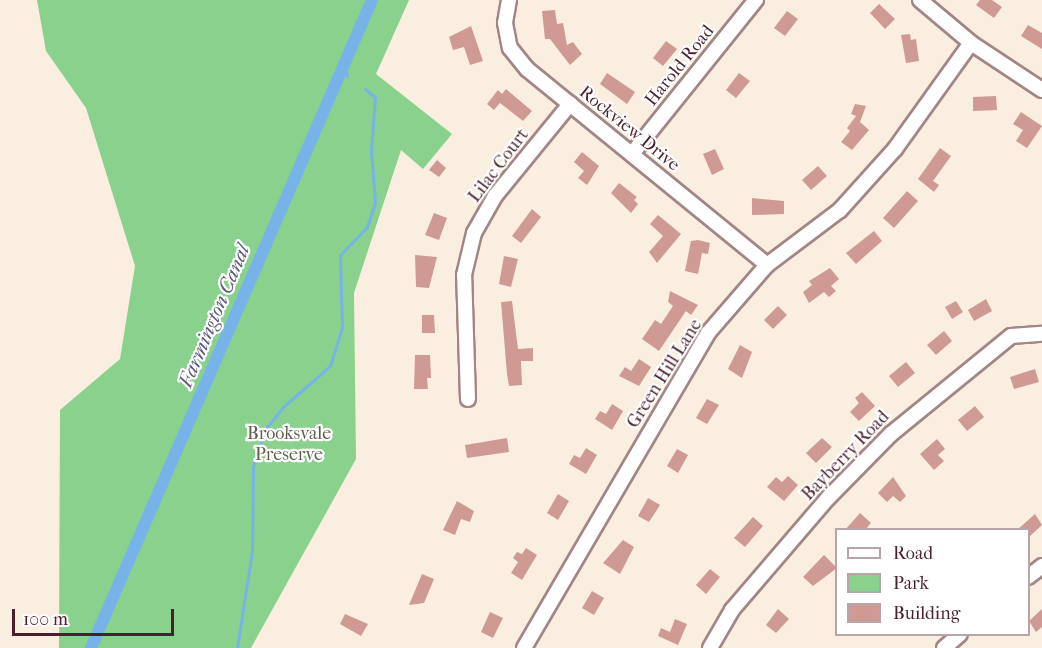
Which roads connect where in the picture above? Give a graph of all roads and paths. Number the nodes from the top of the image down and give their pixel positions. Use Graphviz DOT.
graph roads {
  1 [pos="509,0"];
  2 [pos="756,0"];
  3 [pos="920,0"];
  4 [pos="971,43"];
  5 [pos="1042,90"];
  6 [pos="570,104"];
  7 [pos="632,154"];
  8 [pos="767,265"];
  9 [pos="1042,334"];
  10 [pos="468,399"];
  11 [pos="1042,566"];
  12 [pos="1030,576"];
  13 [pos="958,636"];
  14 [pos="524,648"];
  15 [pos="710,648"];
  16 [pos="944,648"];
  1 -- 6 [label="street, Rockview Drive"];
  2 -- 7 [label="street, Harold Road"];
  3 -- 4 [label="street"];
  4 -- 5 [label="street"];
  4 -- 8 [label="street, Green Hill Lane"];
  6 -- 7 [label="street, Rockview Drive"];
  6 -- 10 [label="street, Lilac Court"];
  7 -- 8 [label="street, Rockview Drive"];
  8 -- 14 [label="street, Green Hill Lane"];
  9 -- 15 [label="street, Bayberry Road"];
  11 -- 12 [label="street"];
  13 -- 16 [label="street"];
}
